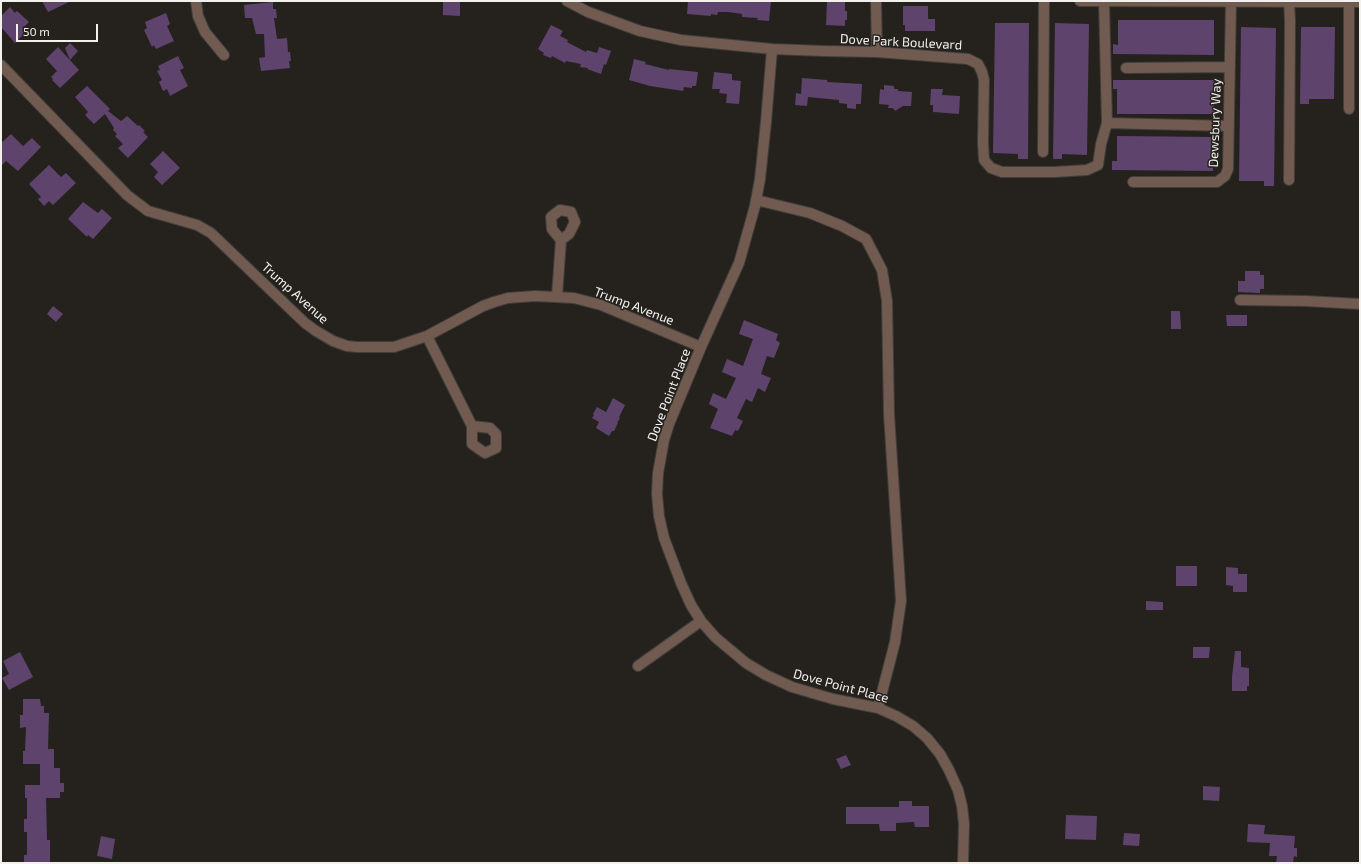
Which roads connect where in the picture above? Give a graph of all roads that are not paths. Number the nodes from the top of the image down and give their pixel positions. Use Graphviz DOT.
graph roads {
  1 [pos="196,1"];
  2 [pos="568,1"];
  3 [pos="876,1"];
  4 [pos="1044,1"];
  5 [pos="1080,1"];
  6 [pos="1104,1"];
  7 [pos="1231,1"];
  8 [pos="1289,1"];
  9 [pos="1349,1"];
  10 [pos="1360,2"];
  11 [pos="772,49"];
  12 [pos="877,52"];
  13 [pos="224,55"];
  14 [pos="1,65"];
  15 [pos="1230,67"];
  16 [pos="1126,68"];
  17 [pos="1349,109"];
  18 [pos="1107,123"];
  19 [pos="1229,126"];
  20 [pos="1042,152"];
  21 [pos="1289,180"];
  22 [pos="1133,182"];
  23 [pos="756,200"];
  24 [pos="561,240"];
  25 [pos="557,296"];
  26 [pos="1240,300"];
  27 [pos="1360,304"];
  28 [pos="427,336"];
  29 [pos="701,347"];
  30 [pos="472,426"];
  31 [pos="701,621"];
  32 [pos="638,666"];
  33 [pos="878,708"];
  34 [pos="964,863"];
  1 -- 13 [label="street"];
  2 -- 11 [label="street, Dove Park Boulevard"];
  3 -- 12 [label="street"];
  4 -- 20 [label="street"];
  5 -- 6 [label="street"];
  6 -- 7 [label="street"];
  6 -- 18 [label="street, Dove Park Boulevard"];
  7 -- 8 [label="street"];
  7 -- 15 [label="street, Dewsbury Way"];
  8 -- 9 [label="street"];
  8 -- 21 [label="street"];
  9 -- 10 [label="street"];
  9 -- 17 [label="street"];
  11 -- 12 [label="street, Dove Park Boulevard"];
  11 -- 23 [label="street, Dove Point Place"];
  12 -- 18 [label="street, Dove Park Boulevard"];
  14 -- 28 [label="street, Trump Avenue"];
  15 -- 16 [label="street"];
  15 -- 19 [label="street, Dewsbury Way"];
  18 -- 19 [label="street"];
  19 -- 22 [label="street, Dewsbury Way"];
  23 -- 29 [label="street, Dove Point Place"];
  23 -- 33 [label="street"];
  24 -- 25 [label="street"];
  25 -- 28 [label="street, Trump Avenue"];
  25 -- 29 [label="street, Trump Avenue"];
  26 -- 27 [label="street"];
  28 -- 30 [label="street"];
  29 -- 31 [label="street, Dove Point Place"];
  31 -- 32 [label="street"];
  31 -- 33 [label="street, Dove Point Place"];
  33 -- 34 [label="street, Dove Point Place"];
}
